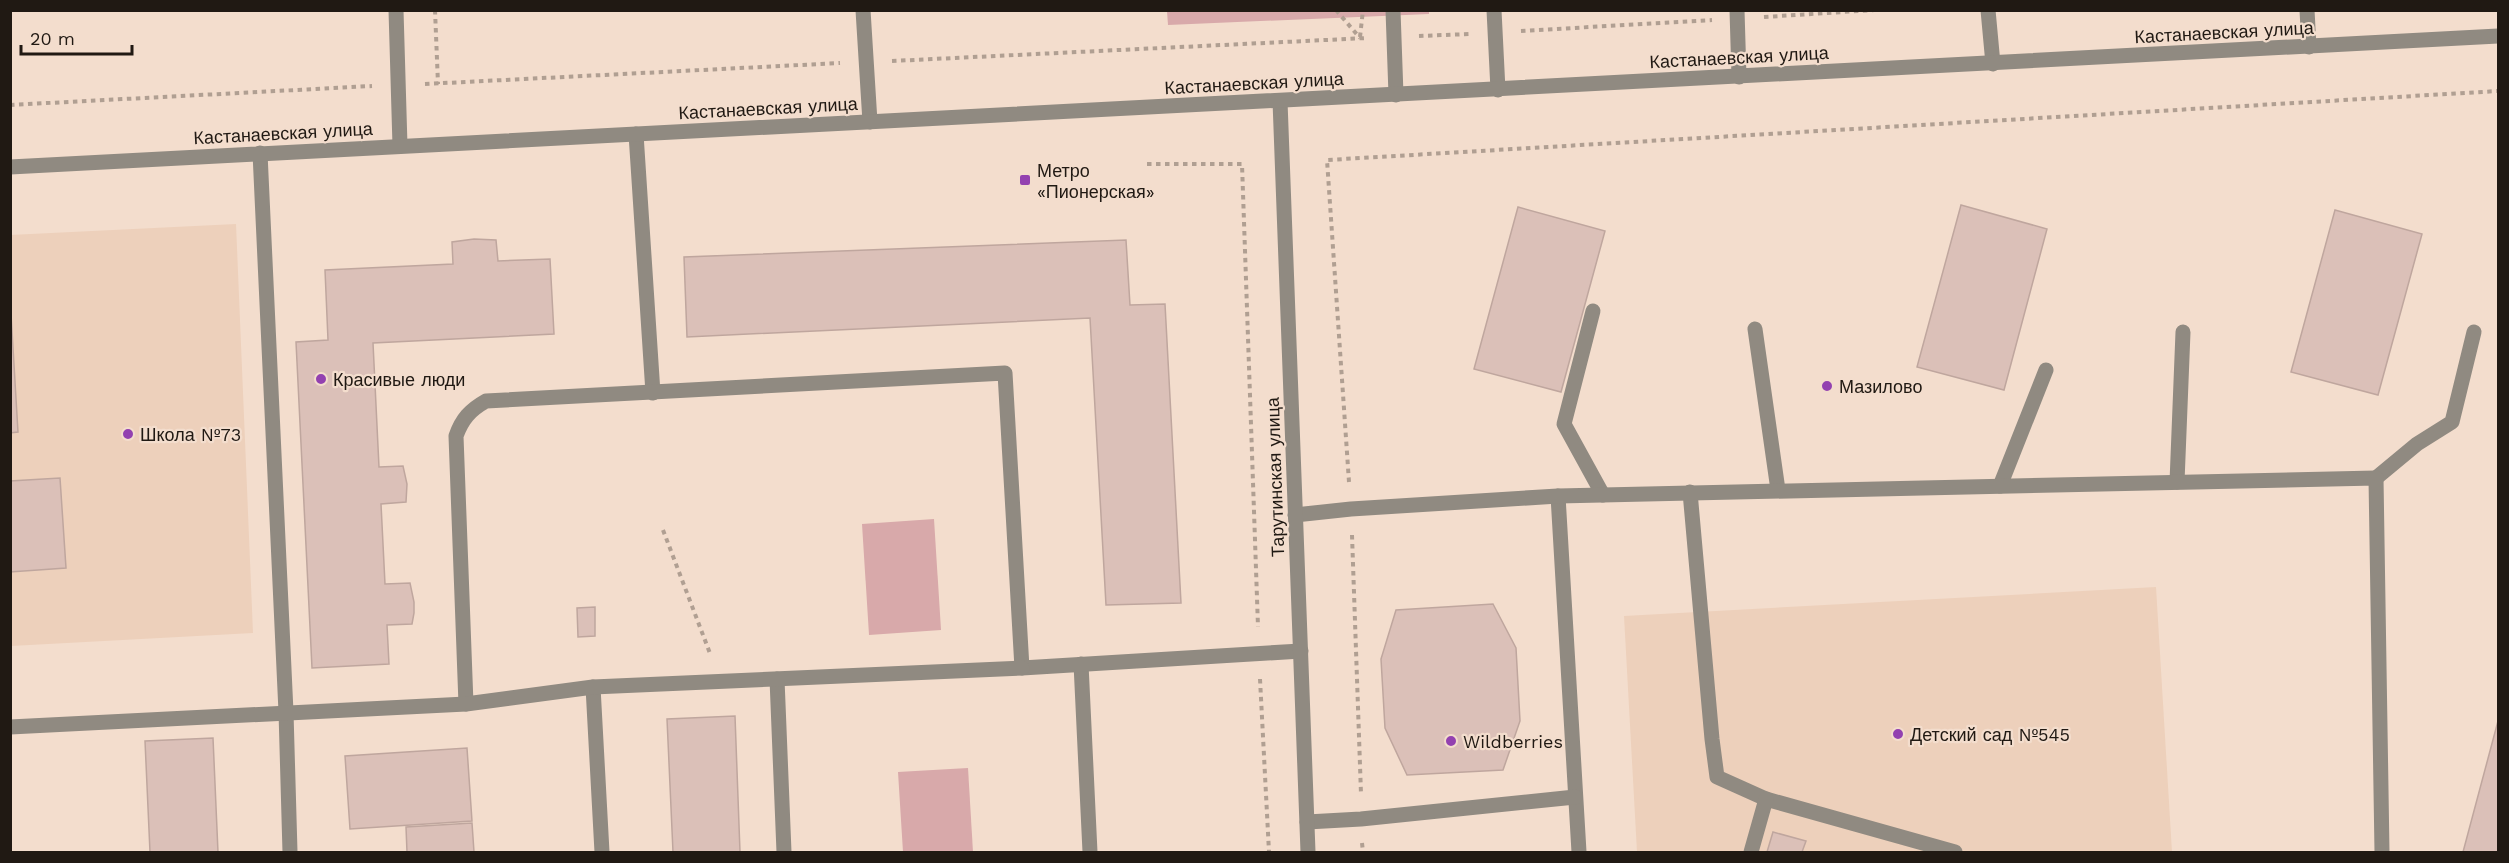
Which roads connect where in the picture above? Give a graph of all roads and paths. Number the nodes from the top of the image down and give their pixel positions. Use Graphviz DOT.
graph roads {
  1 [pos="396,10"];
  2 [pos="435,10"];
  3 [pos="863,10"];
  4 [pos="1336,10"];
  5 [pos="1363,10"];
  6 [pos="1393,10"];
  7 [pos="1494,10"];
  8 [pos="1874,10"];
  9 [pos="1989,10"];
  10 [pos="2307,10"];
  11 [pos="1737,14"];
  12 [pos="1495,33"];
  13 [pos="2499,36"];
  14 [pos="1394,37"];
  15 [pos="1360,38"];
  16 [pos="2309,47"];
  17 [pos="867,62"];
  18 [pos="1993,64"];
  19 [pos="1739,77"];
  20 [pos="438,84"];
  21 [pos="398,85"];
  22 [pos="1498,90"];
  23 [pos="2499,91"];
  24 [pos="1396,95"];
  25 [pos="1280,101"];
  26 [pos="10,105"];
  27 [pos="870,122"];
  28 [pos="636,134"];
  29 [pos="400,146"];
  30 [pos="260,153"];
  31 [pos="1147,164"];
  32 [pos="10,167"];
  33 [pos="1593,311"];
  34 [pos="1755,329"];
  35 [pos="2182,332"];
  36 [pos="2474,332"];
  37 [pos="2046,370"];
  38 [pos="653,393"];
  39 [pos="2376,478"];
  40 [pos="2177,482"];
  41 [pos="2000,486"];
  42 [pos="1778,490"];
  43 [pos="1690,492"];
  44 [pos="1603,495"];
  45 [pos="1558,496"];
  46 [pos="1351,509"];
  47 [pos="1295,515"];
  48 [pos="663,530"];
  49 [pos="1301,651"];
  50 [pos="1259,654"];
  51 [pos="1081,664"];
  52 [pos="1022,668"];
  53 [pos="777,679"];
  54 [pos="720,681"];
  55 [pos="594,687"];
  56 [pos="466,704"];
  57 [pos="286,712"];
  58 [pos="10,727"];
  59 [pos="1575,797"];
  60 [pos="1766,799"];
  61 [pos="1361,819"];
  62 [pos="1307,822"];
  63 [pos="290,852"];
  64 [pos="602,852"];
  65 [pos="784,852"];
  66 [pos="1090,852"];
  67 [pos="1269,852"];
  68 [pos="1308,852"];
  69 [pos="1363,852"];
  70 [pos="1579,852"];
  71 [pos="1751,852"];
  72 [pos="1955,852"];
  73 [pos="2382,852"];
  1 -- 21 [label="street"];
  2 -- 20 [label="path"];
  3 -- 17 [label="street"];
  4 -- 15 [label="path"];
  5 -- 15 [label="path"];
  6 -- 14 [label="street"];
  7 -- 12 [label="street"];
  8 -- 11 [label="path"];
  9 -- 18 [label="street"];
  10 -- 16 [label="street"];
  11 -- 12 [label="path"];
  11 -- 19 [label="street"];
  12 -- 14 [label="path"];
  12 -- 22 [label="street"];
  13 -- 16 [label="street, Кастанаевская улица"];
  14 -- 15 [label="path"];
  14 -- 24 [label="street"];
  15 -- 17 [label="path"];
  16 -- 18 [label="street, Кастанаевская улица"];
  17 -- 20 [label="path"];
  17 -- 27 [label="street"];
  18 -- 19 [label="street, Кастанаевская улица"];
  19 -- 22 [label="street, Кастанаевская улица"];
  20 -- 21 [label="path"];
  21 -- 26 [label="path"];
  21 -- 29 [label="street"];
  22 -- 24 [label="street, Кастанаевская улица"];
  23 -- 46 [label="path"];
  24 -- 25 [label="street, Кастанаевская улица"];
  25 -- 27 [label="street, Кастанаевская улица"];
  25 -- 47 [label="street, Тарутинская улица"];
  27 -- 28 [label="street, Кастанаевская улица"];
  28 -- 29 [label="street, Кастанаевская улица"];
  28 -- 38 [label="street"];
  29 -- 30 [label="street, Кастанаевская улица"];
  30 -- 32 [label="street, Кастанаевская улица"];
  30 -- 57 [label="street"];
  31 -- 50 [label="path"];
  33 -- 44 [label="street"];
  34 -- 42 [label="street"];
  35 -- 40 [label="street"];
  36 -- 39 [label="street"];
  37 -- 41 [label="street"];
  38 -- 52 [label="street"];
  38 -- 56 [label="street"];
  39 -- 40 [label="street"];
  39 -- 73 [label="street"];
  40 -- 41 [label="street"];
  41 -- 42 [label="street"];
  42 -- 43 [label="street"];
  43 -- 44 [label="street"];
  43 -- 60 [label="street"];
  44 -- 45 [label="street"];
  45 -- 46 [label="street"];
  45 -- 59 [label="street"];
  46 -- 47 [label="street"];
  46 -- 61 [label="path"];
  47 -- 49 [label="street, Тарутинская улица"];
  48 -- 54 [label="path"];
  49 -- 50 [label="street"];
  49 -- 62 [label="street, Тарутинская улица"];
  50 -- 51 [label="street"];
  50 -- 67 [label="path"];
  51 -- 52 [label="street"];
  51 -- 66 [label="street"];
  52 -- 53 [label="street"];
  53 -- 54 [label="street"];
  53 -- 65 [label="street"];
  54 -- 55 [label="street"];
  55 -- 56 [label="street"];
  55 -- 64 [label="street"];
  56 -- 57 [label="street"];
  57 -- 58 [label="street"];
  57 -- 63 [label="street"];
  59 -- 61 [label="street"];
  59 -- 70 [label="street"];
  60 -- 71 [label="street"];
  60 -- 72 [label="street"];
  61 -- 62 [label="street"];
  61 -- 69 [label="path"];
  62 -- 68 [label="street, Тарутинская улица"];
}
